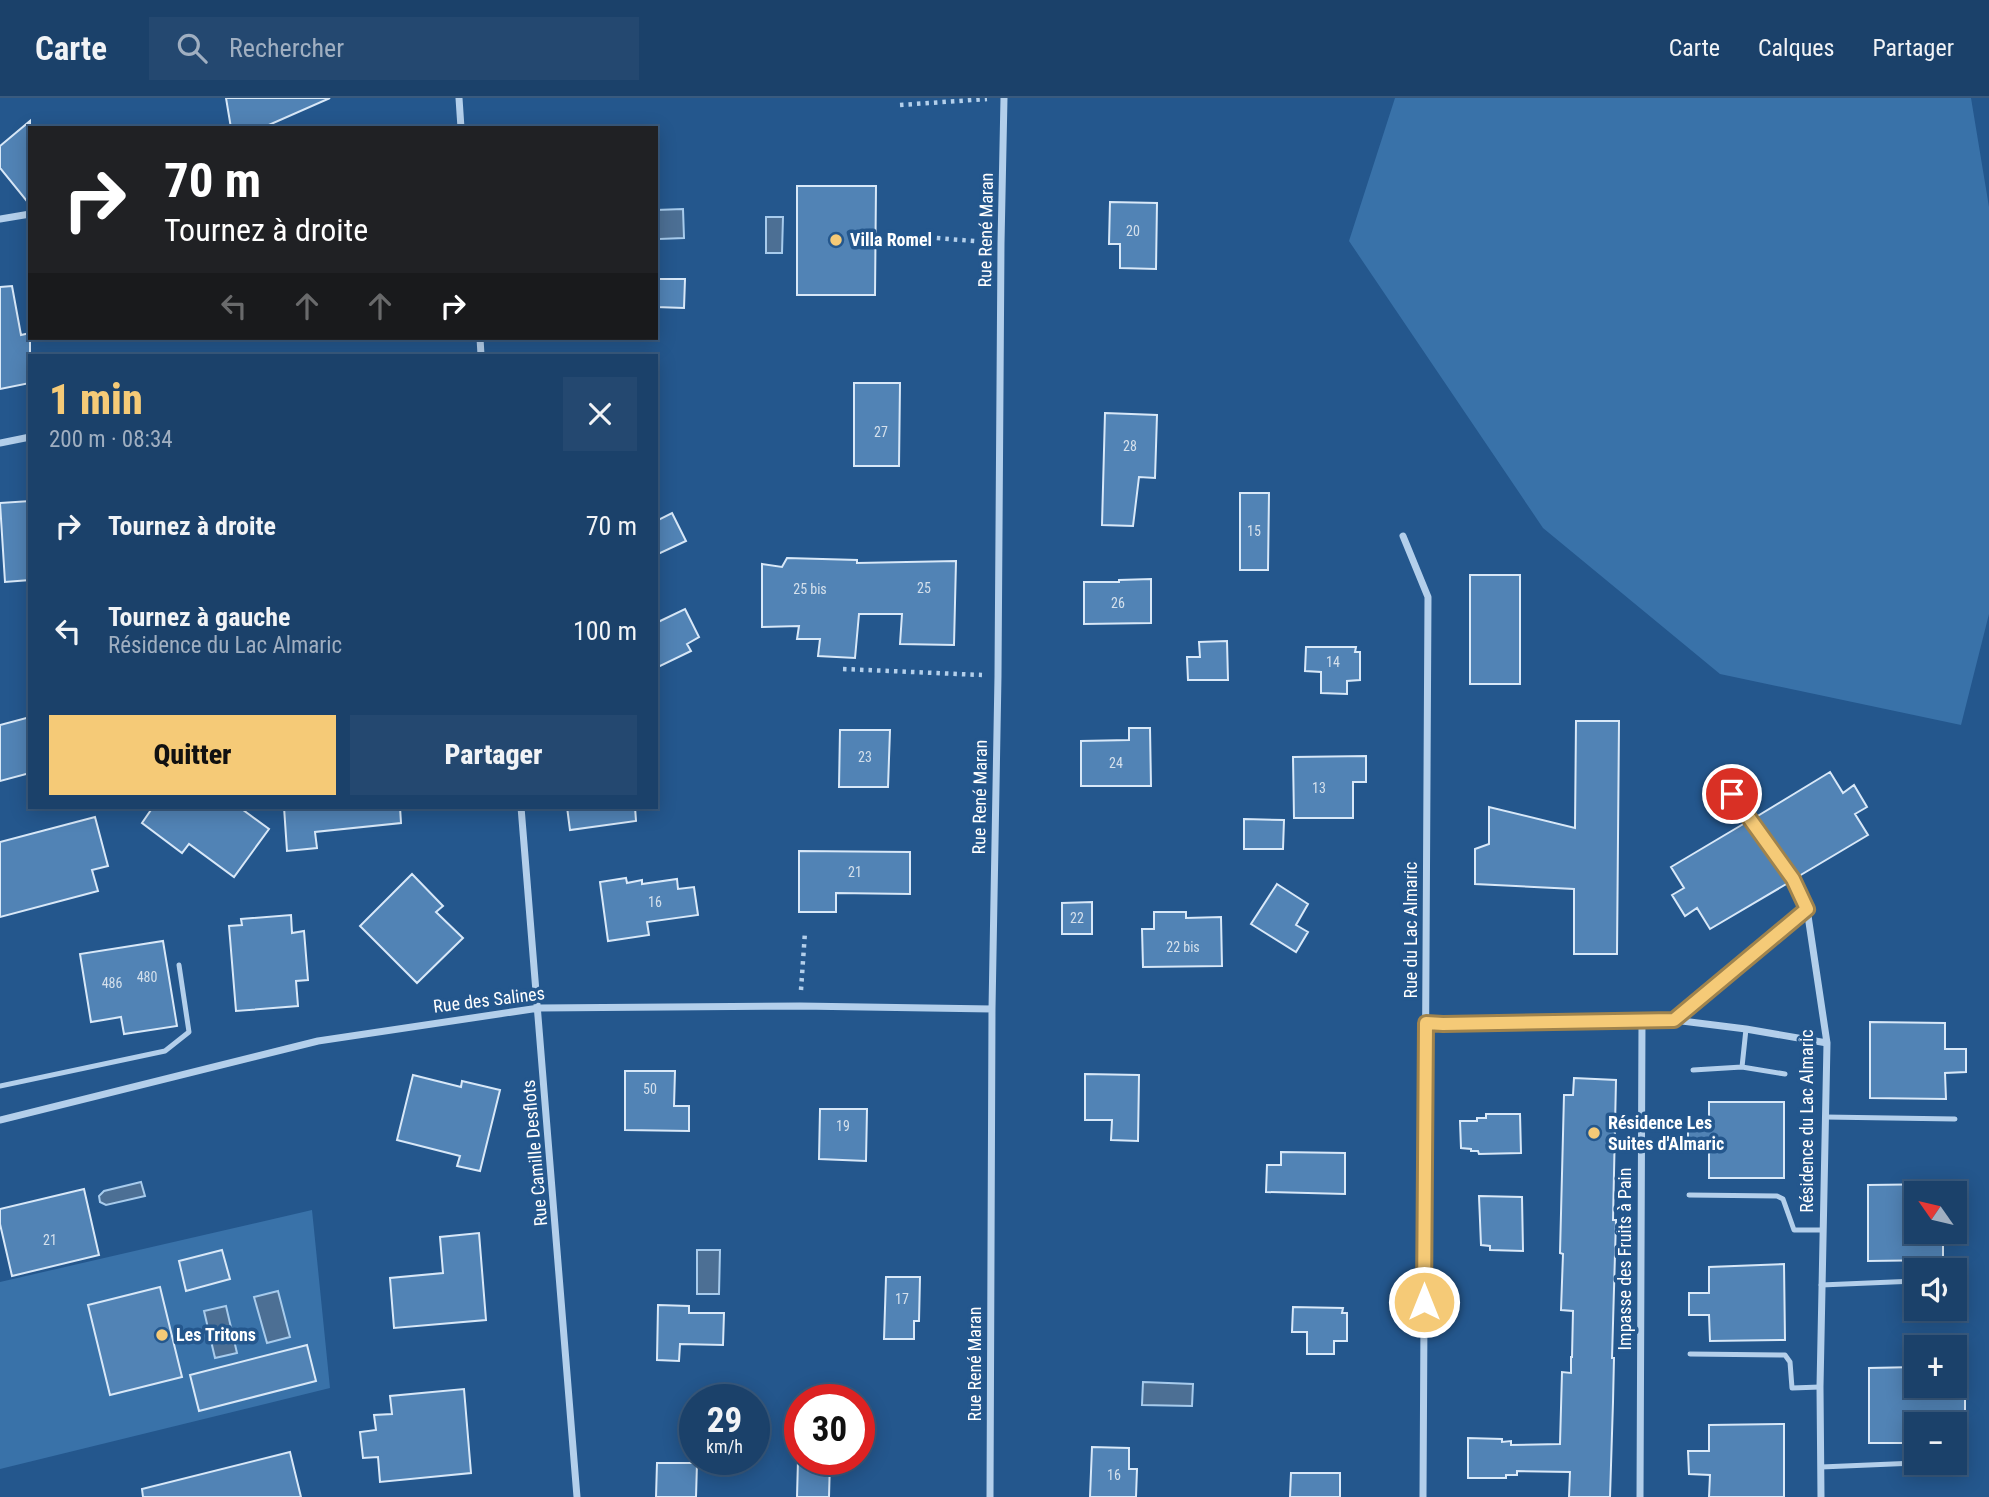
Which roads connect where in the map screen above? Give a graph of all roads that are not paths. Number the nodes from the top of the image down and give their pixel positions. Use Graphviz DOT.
graph roads {
  1 [pos="458,98"];
  2 [pos="1004,98"];
  3 [pos="461,126"];
  4 [pos="28,214"];
  5 [pos="0,219"];
  6 [pos="28,437"];
  7 [pos="0,443"];
  8 [pos="1402,536"];
  9 [pos="1717,773"];
  10 [pos="521,809"];
  11 [pos="1807,909"];
  12 [pos="178,965"];
  13 [pos="539,1008"];
  14 [pos="992,1009"];
  15 [pos="1674,1020"];
  16 [pos="1642,1021"];
  17 [pos="1426,1023"];
  18 [pos="1746,1029"];
  19 [pos="1827,1042"];
  20 [pos="1742,1067"];
  21 [pos="1693,1070"];
  22 [pos="1785,1074"];
  23 [pos="0,1086"];
  24 [pos="1825,1117"];
  25 [pos="1955,1119"];
  26 [pos="0,1120"];
  27 [pos="1689,1195"];
  28 [pos="1823,1230"];
  29 [pos="1904,1282"];
  30 [pos="1821,1285"];
  31 [pos="1690,1354"];
  32 [pos="1820,1387"];
  33 [pos="1904,1464"];
  34 [pos="1821,1467"];
  35 [pos="577,1497"];
  36 [pos="990,1497"];
  37 [pos="1423,1497"];
  38 [pos="1640,1497"];
  39 [pos="1821,1497"];
  1 -- 3 [label="street"];
  2 -- 14 [label="street, Rue René Maran"];
  4 -- 5 [label="street"];
  6 -- 7 [label="street"];
  8 -- 17 [label="street, Rue du Lac Almaric"];
  9 -- 11 [label="street, Résidence du Lac Almaric"];
  10 -- 13 [label="street, Rue Camille Desflots"];
  11 -- 15 [label="street"];
  11 -- 19 [label="street, Résidence du Lac Almaric"];
  12 -- 23 [label="lane"];
  13 -- 14 [label="street, Rue des Salines"];
  13 -- 26 [label="street, Rue des Salines"];
  13 -- 35 [label="street, Rue Camille Desflots"];
  14 -- 36 [label="street, Rue René Maran"];
  15 -- 16 [label="street"];
  15 -- 18 [label="street"];
  16 -- 17 [label="street"];
  16 -- 38 [label="street, Impasse des Fruits à Pain"];
  17 -- 37 [label="street, Rue du Lac Almaric"];
  18 -- 19 [label="street"];
  18 -- 20 [label="lane"];
  19 -- 24 [label="street, Résidence du Lac Almaric"];
  20 -- 21 [label="lane"];
  20 -- 22 [label="lane"];
  24 -- 25 [label="lane"];
  24 -- 28 [label="street, Résidence du Lac Almaric"];
  27 -- 28 [label="lane"];
  28 -- 30 [label="street, Résidence du Lac Almaric"];
  29 -- 30 [label="lane"];
  30 -- 32 [label="street, Résidence du Lac Almaric"];
  31 -- 32 [label="lane"];
  32 -- 34 [label="street, Résidence du Lac Almaric"];
  33 -- 34 [label="lane"];
  34 -- 39 [label="street, Résidence du Lac Almaric"];
}
